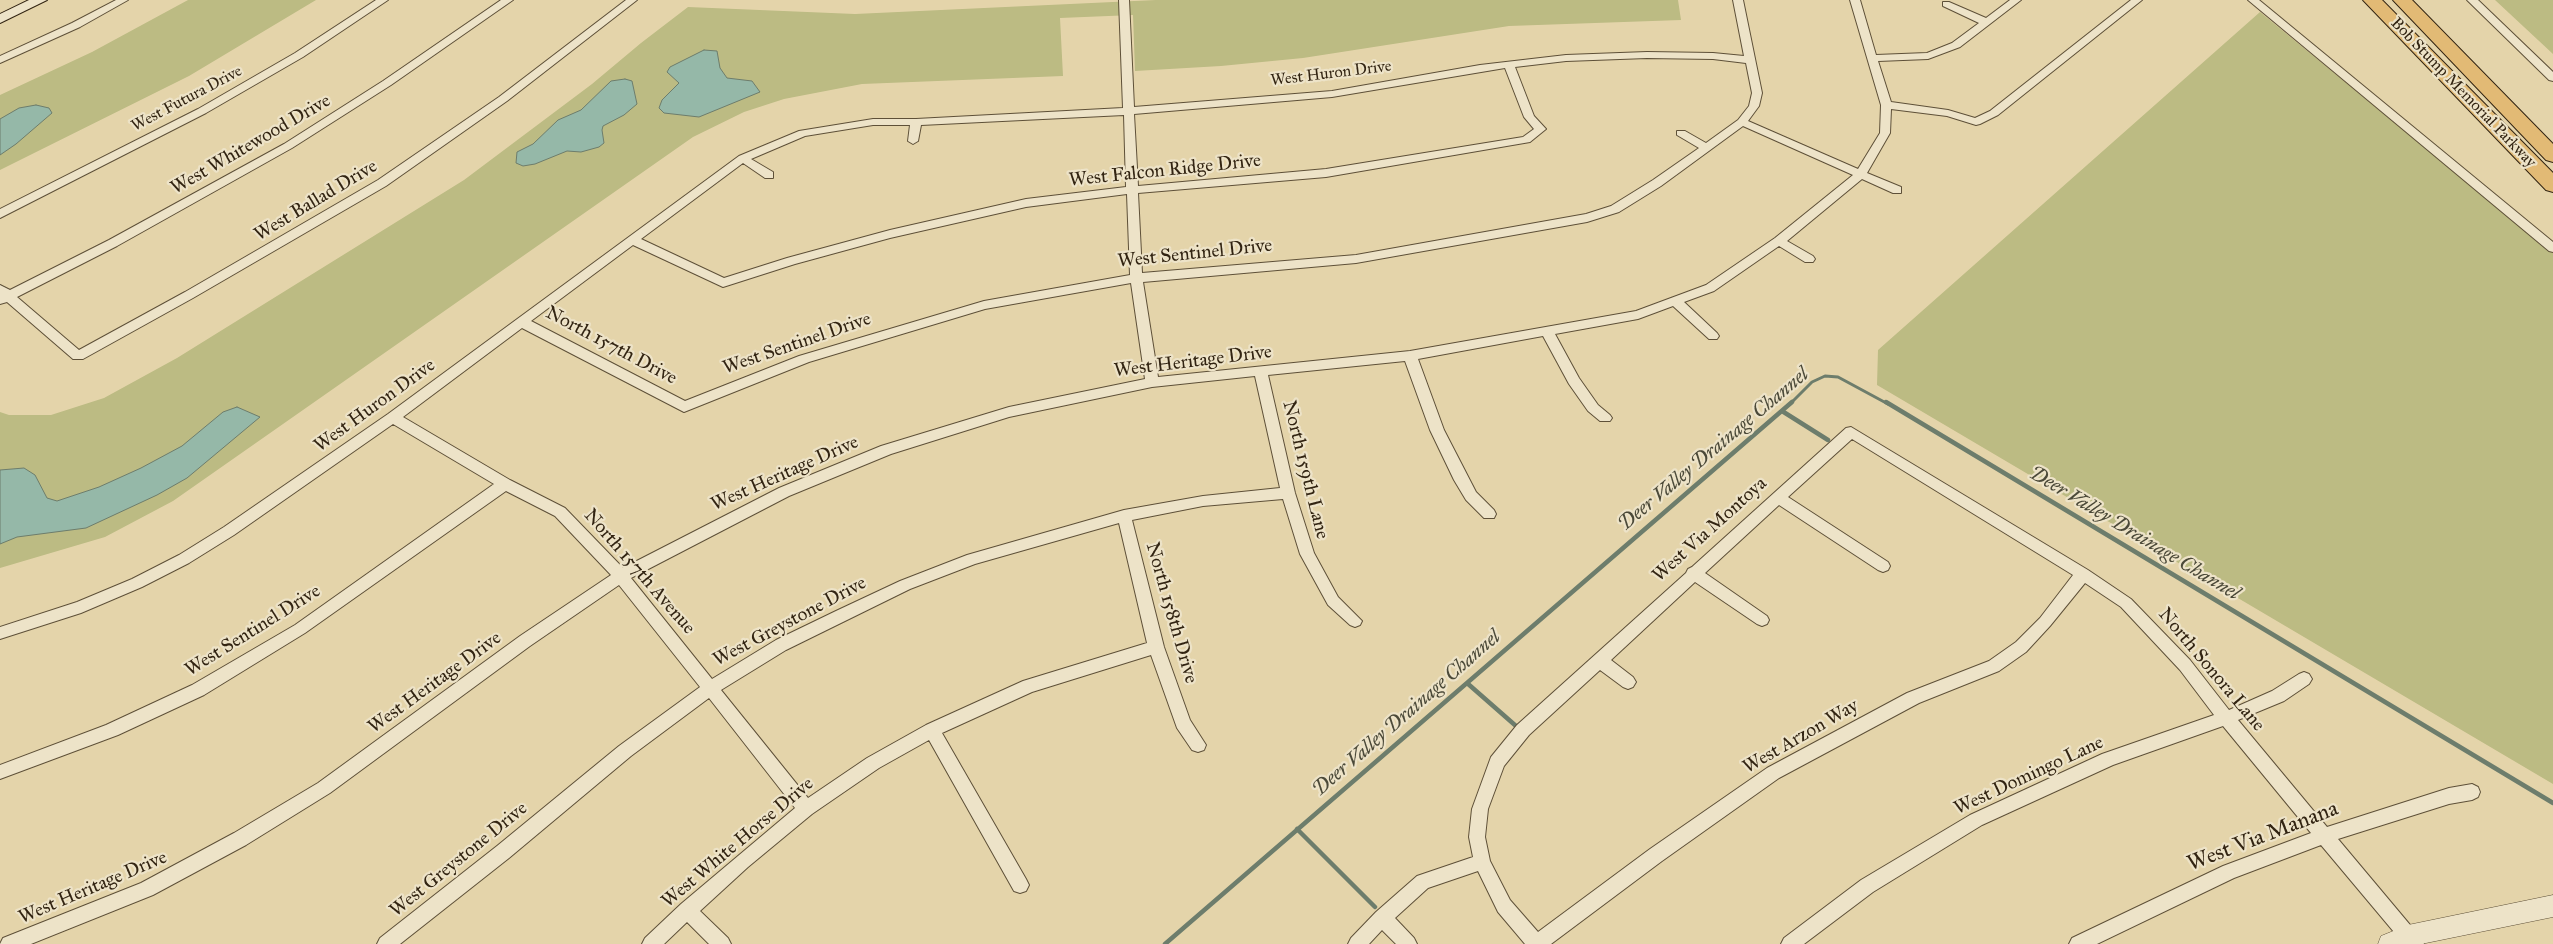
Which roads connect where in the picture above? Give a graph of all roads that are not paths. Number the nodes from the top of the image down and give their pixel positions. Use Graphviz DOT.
graph roads {
  1 [pos="20,0"];
  2 [pos="40,0"];
  3 [pos="124,0"];
  4 [pos="383,0"];
  5 [pos="508,0"];
  6 [pos="632,0"];
  7 [pos="1124,0"];
  8 [pos="1738,0"];
  9 [pos="1855,0"];
  10 [pos="2016,0"];
  11 [pos="2137,0"];
  12 [pos="2253,0"];
  13 [pos="2372,0"];
  14 [pos="2402,0"];
  15 [pos="2472,0"];
  16 [pos="1946,4"];
  17 [pos="0,9"];
  18 [pos="0,19"];
  19 [pos="1986,22"];
  20 [pos="1871,58"];
  21 [pos="0,60"];
  22 [pos="1750,60"];
  23 [pos="1509,64"];
  24 [pos="2553,78"];
  25 [pos="1886,105"];
  26 [pos="1128,111"];
  27 [pos="916,122"];
  28 [pos="1742,122"];
  29 [pos="1681,133"];
  30 [pos="913,141"];
  31 [pos="1704,146"];
  32 [pos="2553,156"];
  33 [pos="743,158"];
  34 [pos="1860,174"];
  35 [pos="769,175"];
  36 [pos="2553,185"];
  37 [pos="1133,190"];
  38 [pos="1897,190"];
  39 [pos="0,214"];
  40 [pos="631,239"];
  41 [pos="1779,242"];
  42 [pos="2553,248"];
  43 [pos="1809,259"];
  44 [pos="1136,278"];
  45 [pos="2,295"];
  46 [pos="1676,302"];
  47 [pos="520,321"];
  48 [pos="1547,332"];
  49 [pos="1713,336"];
  50 [pos="1410,356"];
  51 [pos="1261,372"];
  52 [pos="1152,382"];
  53 [pos="684,407"];
  54 [pos="393,417"];
  55 [pos="1605,418"];
  56 [pos="1851,432"];
  57 [pos="505,484"];
  58 [pos="1288,493"];
  59 [pos="1779,498"];
  60 [pos="1489,514"];
  61 [pos="1124,516"];
  62 [pos="1883,566"];
  63 [pos="1693,573"];
  64 [pos="2083,574"];
  65 [pos="621,576"];
  66 [pos="1762,620"];
  67 [pos="1355,621"];
  68 [pos="0,633"];
  69 [pos="1156,647"];
  70 [pos="1599,660"];
  71 [pos="2304,679"];
  72 [pos="1628,682"];
  73 [pos="710,688"];
  74 [pos="2226,718"];
  75 [pos="932,730"];
  76 [pos="1198,745"];
  77 [pos="0,772"];
  78 [pos="2472,792"];
  79 [pos="806,809"];
  80 [pos="2326,835"];
  81 [pos="1482,862"];
  82 [pos="1020,885"];
  83 [pos="2553,906"];
  84 [pos="687,910"];
  85 [pos="1382,918"];
  86 [pos="2404,941"];
  87 [pos="9,944"];
  88 [pos="386,944"];
  89 [pos="651,944"];
  90 [pos="722,944"];
  91 [pos="1357,944"];
  92 [pos="1408,944"];
  93 [pos="1537,944"];
  94 [pos="1790,944"];
  95 [pos="2078,944"];
  1 -- 17 [label="main road"];
  2 -- 18 [label="main road"];
  3 -- 21 [label="street"];
  4 -- 39 [label="street, West Futura Drive"];
  5 -- 45 [label="street, West Whitewood Drive"];
  6 -- 45 [label="street, West Ballad Drive"];
  7 -- 26 [label="street"];
  8 -- 22 [label="street, West Sentinel Drive"];
  9 -- 20 [label="street, West Heritage Drive"];
  10 -- 19 [label="street"];
  11 -- 25 [label="street"];
  12 -- 42 [label="street"];
  13 -- 36 [label="highway, Bob Stump Memorial Parkway"];
  14 -- 32 [label="highway, Bob Stump Memorial Parkway"];
  15 -- 24 [label="street"];
  16 -- 19 [label="street"];
  19 -- 20 [label="street"];
  20 -- 25 [label="street, West Heritage Drive"];
  22 -- 23 [label="street, West Huron Drive"];
  22 -- 28 [label="street, West Sentinel Drive"];
  23 -- 26 [label="street, West Huron Drive"];
  23 -- 37 [label="street, West Falcon Ridge Drive"];
  25 -- 34 [label="street, West Heritage Drive"];
  26 -- 27 [label="street, West Huron Drive"];
  26 -- 37 [label="street"];
  27 -- 30 [label="street"];
  27 -- 33 [label="street, West Huron Drive"];
  28 -- 31 [label="street, West Sentinel Drive"];
  28 -- 34 [label="street"];
  29 -- 31 [label="street"];
  31 -- 44 [label="street, West Sentinel Drive"];
  33 -- 35 [label="street"];
  33 -- 40 [label="street, West Huron Drive"];
  34 -- 38 [label="street"];
  34 -- 41 [label="street, West Heritage Drive"];
  37 -- 40 [label="street, West Falcon Ridge Drive"];
  37 -- 44 [label="street"];
  40 -- 47 [label="street, West Huron Drive"];
  41 -- 43 [label="street"];
  41 -- 46 [label="street, West Heritage Drive"];
  44 -- 52 [label="street"];
  44 -- 53 [label="street, West Sentinel Drive"];
  46 -- 48 [label="street, West Heritage Drive"];
  46 -- 49 [label="street"];
  47 -- 53 [label="street, North 157th Drive"];
  47 -- 54 [label="street, West Huron Drive"];
  48 -- 50 [label="street, West Heritage Drive"];
  48 -- 55 [label="street"];
  50 -- 51 [label="street, West Heritage Drive"];
  50 -- 60 [label="street"];
  51 -- 52 [label="street, West Heritage Drive"];
  51 -- 58 [label="street, North 159th Lane"];
  52 -- 65 [label="street, West Heritage Drive"];
  54 -- 57 [label="street, North 157th Avenue"];
  54 -- 68 [label="street, West Huron Drive"];
  56 -- 59 [label="street, West Via Montoya"];
  56 -- 64 [label="street, North Sonora Lane"];
  57 -- 65 [label="street, North 157th Avenue"];
  57 -- 77 [label="street, West Sentinel Drive"];
  58 -- 61 [label="street, West Greystone Drive"];
  58 -- 67 [label="street, North 159th Lane"];
  59 -- 62 [label="street"];
  59 -- 63 [label="street, West Via Montoya"];
  61 -- 69 [label="street, North 158th Drive"];
  61 -- 73 [label="street, West Greystone Drive"];
  63 -- 66 [label="street"];
  63 -- 70 [label="street, West Via Montoya"];
  64 -- 74 [label="street, North Sonora Lane"];
  64 -- 93 [label="street, West Arzon Way"];
  65 -- 73 [label="street, North 157th Avenue"];
  65 -- 87 [label="street, West Heritage Drive"];
  69 -- 75 [label="street, West White Horse Drive"];
  69 -- 76 [label="street, North 158th Drive"];
  70 -- 72 [label="street"];
  70 -- 81 [label="street, West Via Montoya"];
  71 -- 74 [label="street, West Domingo Lane"];
  73 -- 79 [label="street, North 157th Avenue"];
  73 -- 88 [label="street, West Greystone Drive"];
  74 -- 80 [label="street, North Sonora Lane"];
  74 -- 94 [label="street, West Domingo Lane"];
  75 -- 79 [label="street, West White Horse Drive"];
  75 -- 82 [label="street"];
  78 -- 80 [label="street, West Via Manana"];
  79 -- 84 [label="street, West White Horse Drive"];
  80 -- 86 [label="street, North Sonora Lane"];
  80 -- 95 [label="street, West Via Manana"];
  81 -- 85 [label="street"];
  81 -- 93 [label="street, West Via Montoya"];
  83 -- 86 [label="street"];
  84 -- 89 [label="street, West White Horse Drive"];
  84 -- 90 [label="street"];
  85 -- 91 [label="street"];
  85 -- 92 [label="street"];
}
